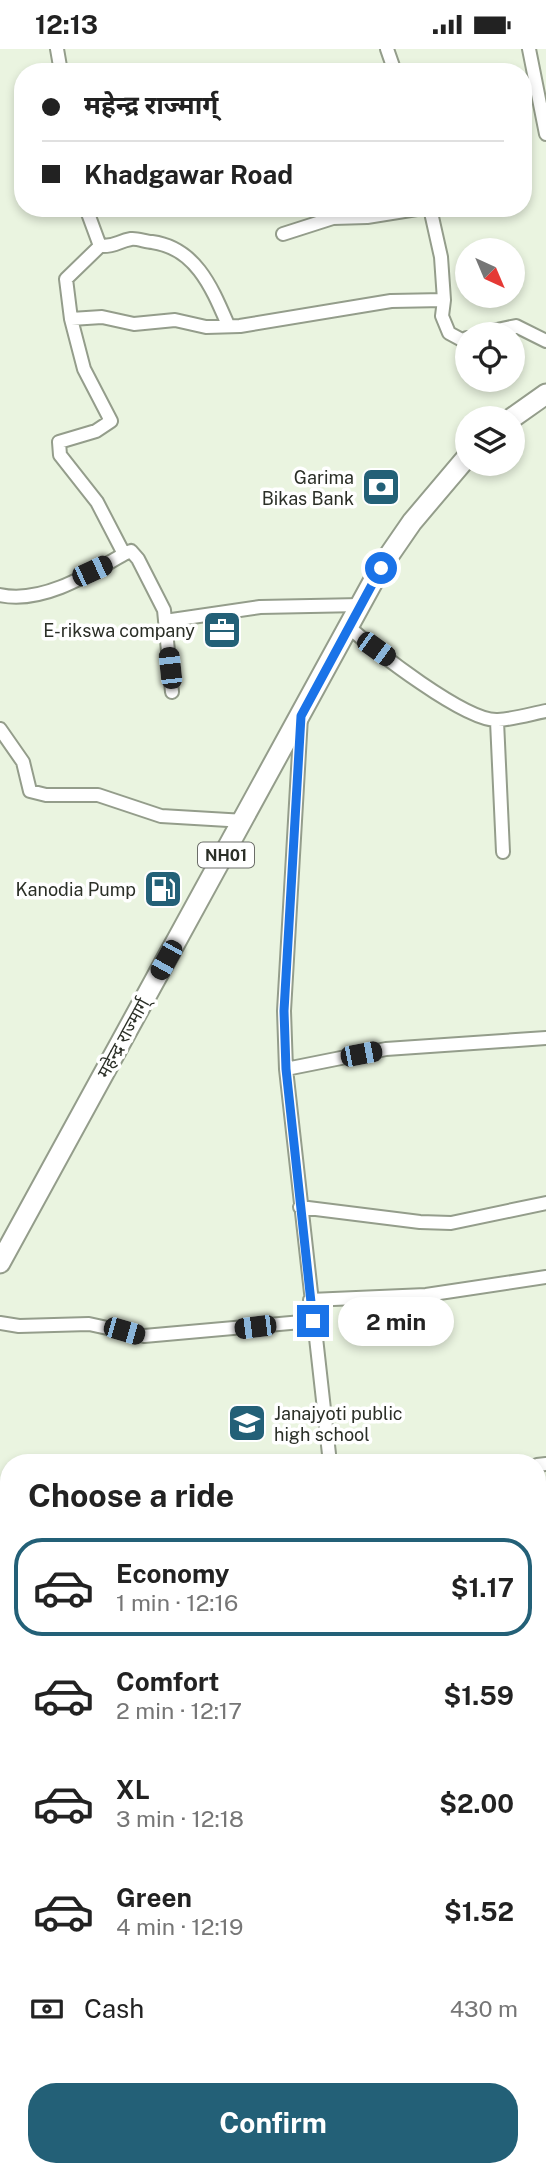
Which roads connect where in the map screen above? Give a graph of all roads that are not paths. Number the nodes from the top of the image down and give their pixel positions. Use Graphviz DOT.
graph roads {
  1 [pos="532,68"];
  2 [pos="546,134"];
  3 [pos="89,217"];
  4 [pos="368,217"];
  5 [pos="432,217"];
  6 [pos="283,235"];
  7 [pos="100,246"];
  8 [pos="444,300"];
  9 [pos="71,319"];
  10 [pos="229,325"];
  11 [pos="525,330"];
  12 [pos="455,336"];
  13 [pos="546,341"];
  14 [pos="546,394"];
  15 [pos="525,409"];
  16 [pos="455,471"];
  17 [pos="124,554"];
  18 [pos="0,595"];
  19 [pos="361,605"];
  20 [pos="165,621"];
  21 [pos="349,627"];
  22 [pos="172,692"];
  23 [pos="546,711"];
  24 [pos="301,716"];
  25 [pos="497,720"];
  26 [pos="0,729"];
  27 [pos="245,821"];
  28 [pos="503,852"];
  29 [pos="546,1038"];
  30 [pos="286,1069"];
  31 [pos="546,1203"];
  32 [pos="300,1207"];
  33 [pos="0,1263"];
  34 [pos="546,1277"];
  35 [pos="310,1300"];
  36 [pos="313,1321"];
  37 [pos="0,1323"];
  38 [pos="329,1454"];
  1 -- 2 [label="street"];
  3 -- 7 [label="street"];
  4 -- 6 [label="street"];
  5 -- 8 [label="street"];
  7 -- 9 [label="street"];
  7 -- 10 [label="street"];
  8 -- 10 [label="street"];
  8 -- 12 [label="street"];
  9 -- 10 [label="street"];
  9 -- 17 [label="street"];
  11 -- 13 [label="street"];
  14 -- 15 [label="highway"];
  16 -- 19 [label="highway, महेन्द्र राज्मार्ग् / NH01"];
  17 -- 18 [label="street"];
  17 -- 20 [label="street"];
  19 -- 20 [label="street"];
  19 -- 21 [label="highway, महेन्द्र राज्मार्ग् / NH01"];
  20 -- 22 [label="street"];
  21 -- 24 [label="highway, महेन्द्र राज्मार्ग् / NH01"];
  21 -- 25 [label="street"];
  23 -- 25 [label="street"];
  24 -- 27 [label="highway, महेन्द्र राज्मार्ग् / NH01"];
  24 -- 30 [label="street"];
  25 -- 28 [label="street"];
  26 -- 27 [label="street"];
  27 -- 33 [label="highway, महेन्द्र राज्मार्ग् / NH01"];
  29 -- 30 [label="street"];
  30 -- 32 [label="street"];
  31 -- 32 [label="street"];
  32 -- 35 [label="street"];
  34 -- 35 [label="street"];
  35 -- 36 [label="street"];
  36 -- 37 [label="street"];
  36 -- 38 [label="street"];
}
